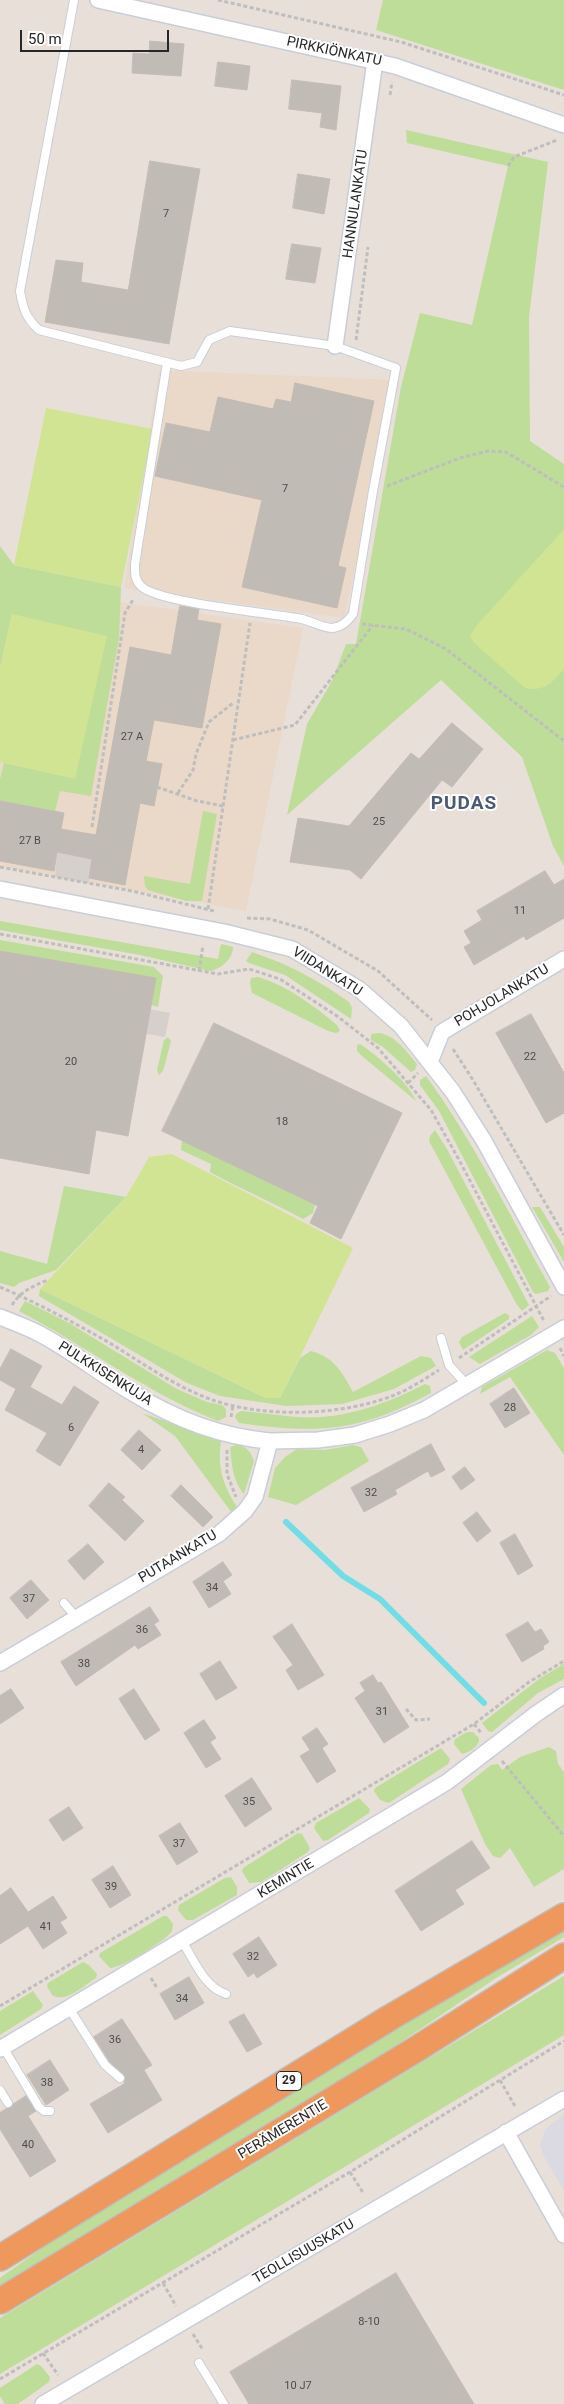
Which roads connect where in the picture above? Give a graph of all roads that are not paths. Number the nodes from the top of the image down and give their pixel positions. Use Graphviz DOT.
graph roads {
  1 [pos="74,0"];
  2 [pos="98,0"];
  3 [pos="375,62"];
  4 [pos="564,125"];
  5 [pos="335,346"];
  6 [pos="167,363"];
  7 [pos="0,889"];
  8 [pos="564,958"];
  9 [pos="430,1062"];
  10 [pos="564,1286"];
  11 [pos="1,1317"];
  12 [pos="558,1331"];
  13 [pos="441,1338"];
  14 [pos="466,1384"];
  15 [pos="270,1441"];
  16 [pos="64,1602"];
  17 [pos="76,1617"];
  18 [pos="0,1663"];
  19 [pos="564,1695"];
  20 [pos="564,1916"];
  21 [pos="182,1941"];
  22 [pos="564,1956"];
  23 [pos="226,1994"];
  24 [pos="69,2008"];
  25 [pos="2,2048"];
  26 [pos="120,2078"];
  27 [pos="0,2090"];
  28 [pos="564,2099"];
  29 [pos="8,2103"];
  30 [pos="50,2111"];
  31 [pos="506,2132"];
  32 [pos="564,2234"];
  33 [pos="0,2258"];
  34 [pos="0,2301"];
  35 [pos="199,2363"];
  36 [pos="43,2404"];
  37 [pos="224,2404"];
  1 -- 6 [label="lane"];
  2 -- 3 [label="street, PIRKKIÖNKATU"];
  3 -- 4 [label="street, PIRKKIÖNKATU"];
  3 -- 5 [label="street, HANNULANKATU"];
  5 -- 6 [label="lane"];
  5 -- 6 [label="lane"];
  7 -- 9 [label="street, VIIDANKATU"];
  8 -- 9 [label="street, POHJOLANKATU"];
  9 -- 10 [label="street, VIIDANKATU"];
  11 -- 15 [label="street, PULKKISENKUJA"];
  12 -- 14 [label="street"];
  13 -- 14 [label="lane"];
  14 -- 15 [label="street"];
  15 -- 17 [label="street, PUTAANKATU"];
  16 -- 17 [label="lane"];
  17 -- 18 [label="street, PUTAANKATU"];
  19 -- 21 [label="street, KEMINTIE"];
  20 -- 33 [label="highway, 29"];
  21 -- 23 [label="lane"];
  21 -- 24 [label="street, KEMINTIE"];
  22 -- 34 [label="highway, PERÄMERENTIE"];
  24 -- 25 [label="street, KEMINTIE"];
  24 -- 26 [label="lane"];
  25 -- 30 [label="lane"];
  27 -- 29 [label="lane"];
  28 -- 31 [label="street, TEOLLISUUSKATU"];
  31 -- 32 [label="street"];
  31 -- 36 [label="street, TEOLLISUUSKATU"];
  35 -- 37 [label="lane"];
}
